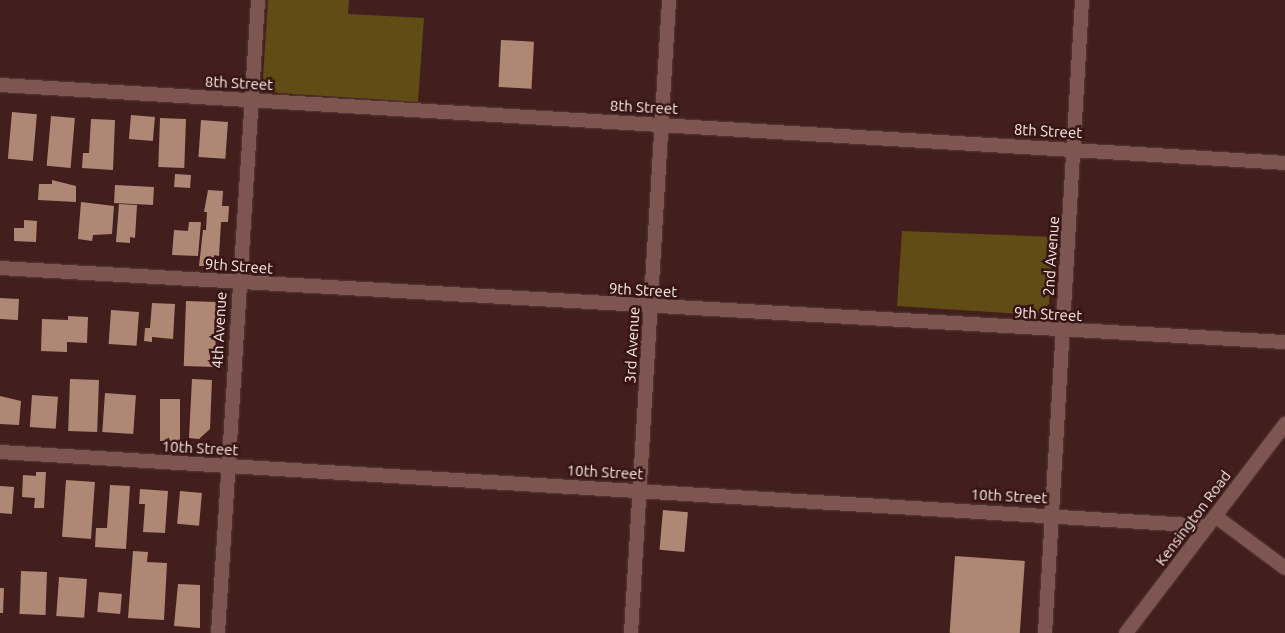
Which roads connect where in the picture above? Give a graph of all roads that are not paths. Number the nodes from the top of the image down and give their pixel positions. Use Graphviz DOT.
graph roads {
  1 [pos="258,0"];
  2 [pos="669,0"];
  3 [pos="1082,0"];
  4 [pos="0,85"];
  5 [pos="251,100"];
  6 [pos="662,124"];
  7 [pos="1074,149"];
  8 [pos="1285,163"];
  9 [pos="0,268"];
  10 [pos="238,283"];
  11 [pos="650,307"];
  12 [pos="1062,332"];
  13 [pos="1285,342"];
  14 [pos="1285,424"];
  15 [pos="0,452"];
  16 [pos="227,466"];
  17 [pos="640,490"];
  18 [pos="1053,515"];
  19 [pos="1211,521"];
  20 [pos="1285,568"];
  21 [pos="218,633"];
  22 [pos="631,633"];
  23 [pos="1045,633"];
  24 [pos="1126,633"];
  1 -- 5 [label="street, 4th Avenue"];
  2 -- 6 [label="street, 3rd Avenue"];
  3 -- 7 [label="street, 2nd Avenue"];
  4 -- 5 [label="street, 8th Street"];
  5 -- 6 [label="street, 8th Street"];
  5 -- 10 [label="street, 4th Avenue"];
  6 -- 7 [label="street, 8th Street"];
  6 -- 11 [label="street, 3rd Avenue"];
  7 -- 8 [label="street, 8th Street"];
  7 -- 12 [label="street, 2nd Avenue"];
  9 -- 10 [label="street, 9th Street"];
  10 -- 11 [label="street, 9th Street"];
  10 -- 16 [label="street, 4th Avenue"];
  11 -- 12 [label="street, 9th Street"];
  11 -- 17 [label="street, 3rd Avenue"];
  12 -- 13 [label="street, 9th Street"];
  12 -- 18 [label="street, 2nd Avenue"];
  14 -- 19 [label="street, Kensington Road"];
  15 -- 16 [label="street, 10th Street"];
  16 -- 17 [label="street, 10th Street"];
  16 -- 21 [label="street, 4th Avenue"];
  17 -- 18 [label="street, 10th Street"];
  17 -- 22 [label="street, 3rd Avenue"];
  18 -- 19 [label="street, 10th Street"];
  18 -- 23 [label="street, 2nd Avenue"];
  19 -- 20 [label="street"];
  19 -- 24 [label="street, Kensington Road"];
}
